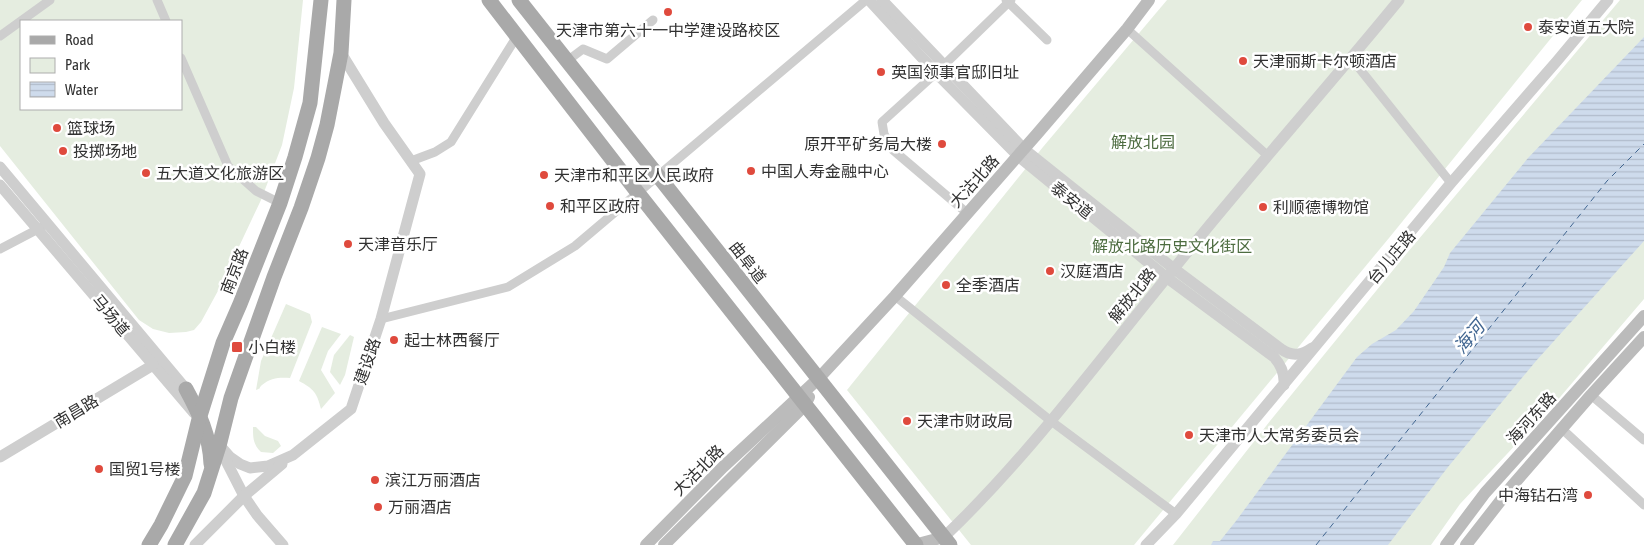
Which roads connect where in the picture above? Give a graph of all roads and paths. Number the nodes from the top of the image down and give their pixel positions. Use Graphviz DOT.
graph roads {
  1 [pos="50,0"];
  2 [pos="157,0"];
  3 [pos="321,0"];
  4 [pos="344,0"];
  5 [pos="490,0"];
  6 [pos="519,0"];
  7 [pos="867,0"];
  8 [pos="882,0"];
  9 [pos="1399,0"];
  10 [pos="1608,0"];
  11 [pos="1009,1"];
  12 [pos="1143,2"];
  13 [pos="22,20"];
  14 [pos="166,20"];
  15 [pos="653,20"];
  16 [pos="20,22"];
  17 [pos="1127,29"];
  18 [pos="0,36"];
  19 [pos="517,36"];
  20 [pos="1047,40"];
  21 [pos="341,53"];
  22 [pos="1351,58"];
  23 [pos="182,60"];
  24 [pos="567,61"];
  25 [pos="940,69"];
  26 [pos="1021,153"];
  27 [pos="1266,156"];
  28 [pos="411,162"];
  29 [pos="0,167"];
  30 [pos="658,176"];
  31 [pos="1451,183"];
  32 [pos="0,185"];
  33 [pos="638,193"];
  34 [pos="280,203"];
  35 [pos="967,213"];
  36 [pos="43,225"];
  37 [pos="1194,243"];
  38 [pos="0,249"];
  39 [pos="1170,273"];
  40 [pos="1199,288"];
  41 [pos="895,296"];
  42 [pos="1644,316"];
  43 [pos="381,319"];
  44 [pos="1644,337"];
  45 [pos="1316,346"];
  46 [pos="152,365"];
  47 [pos="819,378"];
  48 [pos="1284,385"];
  49 [pos="186,390"];
  50 [pos="1591,394"];
  51 [pos="802,402"];
  52 [pos="202,418"];
  53 [pos="1051,421"];
  54 [pos="1561,428"];
  55 [pos="1644,440"];
  56 [pos="219,446"];
  57 [pos="293,455"];
  58 [pos="0,457"];
  59 [pos="211,473"];
  60 [pos="244,496"];
  61 [pos="1644,505"];
  62 [pos="1176,514"];
  63 [pos="945,542"];
  64 [pos="149,545"];
  65 [pos="175,545"];
  66 [pos="196,545"];
  67 [pos="282,545"];
  68 [pos="646,545"];
  69 [pos="664,545"];
  70 [pos="915,545"];
  71 [pos="1146,545"];
  72 [pos="1157,545"];
  73 [pos="1446,545"];
  74 [pos="1466,545"];
  1 -- 13 [label="street"];
  2 -- 14 [label="street"];
  3 -- 34 [label="main road, 南京路"];
  4 -- 21 [label="main road"];
  5 -- 19 [label="main road"];
  6 -- 24 [label="main road, 曲阜道"];
  7 -- 25 [label="street, 泰安道"];
  7 -- 30 [label="street"];
  8 -- 25 [label="street, 泰安道"];
  9 -- 22 [label="street, 解放北路"];
  10 -- 31 [label="street, 台儿庄路"];
  11 -- 20 [label="street"];
  11 -- 25 [label="street"];
  12 -- 17 [label="main road, 大沽北路"];
  15 -- 24 [label="street"];
  16 -- 18 [label="street"];
  17 -- 26 [label="main road, 大沽北路"];
  17 -- 27 [label="street"];
  19 -- 28 [label="street"];
  19 -- 33 [label="main road"];
  21 -- 28 [label="street, 建设路"];
  21 -- 56 [label="main road"];
  22 -- 27 [label="street, 解放北路"];
  22 -- 31 [label="street"];
  23 -- 34 [label="street"];
  24 -- 30 [label="main road, 曲阜道"];
  25 -- 26 [label="street, 泰安道"];
  25 -- 35 [label="street"];
  26 -- 35 [label="main road, 大沽北路"];
  26 -- 39 [label="street, 泰安道"];
  27 -- 37 [label="street, 解放北路"];
  28 -- 43 [label="street, 建设路"];
  29 -- 36 [label="street, 马场道"];
  30 -- 33 [label="street"];
  30 -- 47 [label="main road, 曲阜道"];
  31 -- 45 [label="street, 台儿庄路"];
  32 -- 36 [label="street, 马场道"];
  33 -- 43 [label="street"];
  33 -- 51 [label="main road"];
  34 -- 52 [label="main road, 南京路"];
  35 -- 41 [label="main road, 大沽北路"];
  36 -- 38 [label="street"];
  36 -- 46 [label="street, 马场道"];
  36 -- 49 [label="street, 马场道"];
  37 -- 39 [label="street, 解放北路"];
  37 -- 40 [label="street"];
  39 -- 40 [label="street, 泰安道"];
  39 -- 48 [label="street, 泰安道"];
  39 -- 53 [label="street, 解放北路"];
  40 -- 45 [label="street, 泰安道"];
  41 -- 47 [label="main road, 大沽北路"];
  41 -- 53 [label="street"];
  42 -- 73 [label="main road, 海河东路"];
  43 -- 57 [label="street, 建设路"];
  44 -- 50 [label="main road, 海河东路"];
  45 -- 48 [label="street, 台儿庄路"];
  46 -- 52 [label="street, 马场道"];
  46 -- 58 [label="street, 南昌路"];
  47 -- 51 [label="main road, 大沽北路"];
  47 -- 63 [label="main road, 曲阜道"];
  48 -- 62 [label="street, 台儿庄路"];
  49 -- 52 [label="main road"];
  50 -- 54 [label="main road, 海河东路"];
  50 -- 55 [label="street"];
  51 -- 68 [label="main road, 大沽北路"];
  51 -- 69 [label="main road, 大沽北路"];
  51 -- 70 [label="main road"];
  52 -- 56 [label="street, 马场道"];
  52 -- 59 [label="main road"];
  52 -- 64 [label="main road, 南京路"];
  53 -- 62 [label="street"];
  53 -- 63 [label="street, 解放北路"];
  54 -- 61 [label="street"];
  54 -- 74 [label="main road, 海河东路"];
  56 -- 57 [label="street, 建设路"];
  56 -- 59 [label="main road"];
  56 -- 60 [label="street, 马场道"];
  57 -- 60 [label="street"];
  59 -- 65 [label="main road"];
  60 -- 66 [label="street"];
  60 -- 67 [label="street, 马场道"];
  62 -- 71 [label="street, 台儿庄路"];
  62 -- 72 [label="street, 台儿庄路"];
  63 -- 70 [label="main road"];
}
